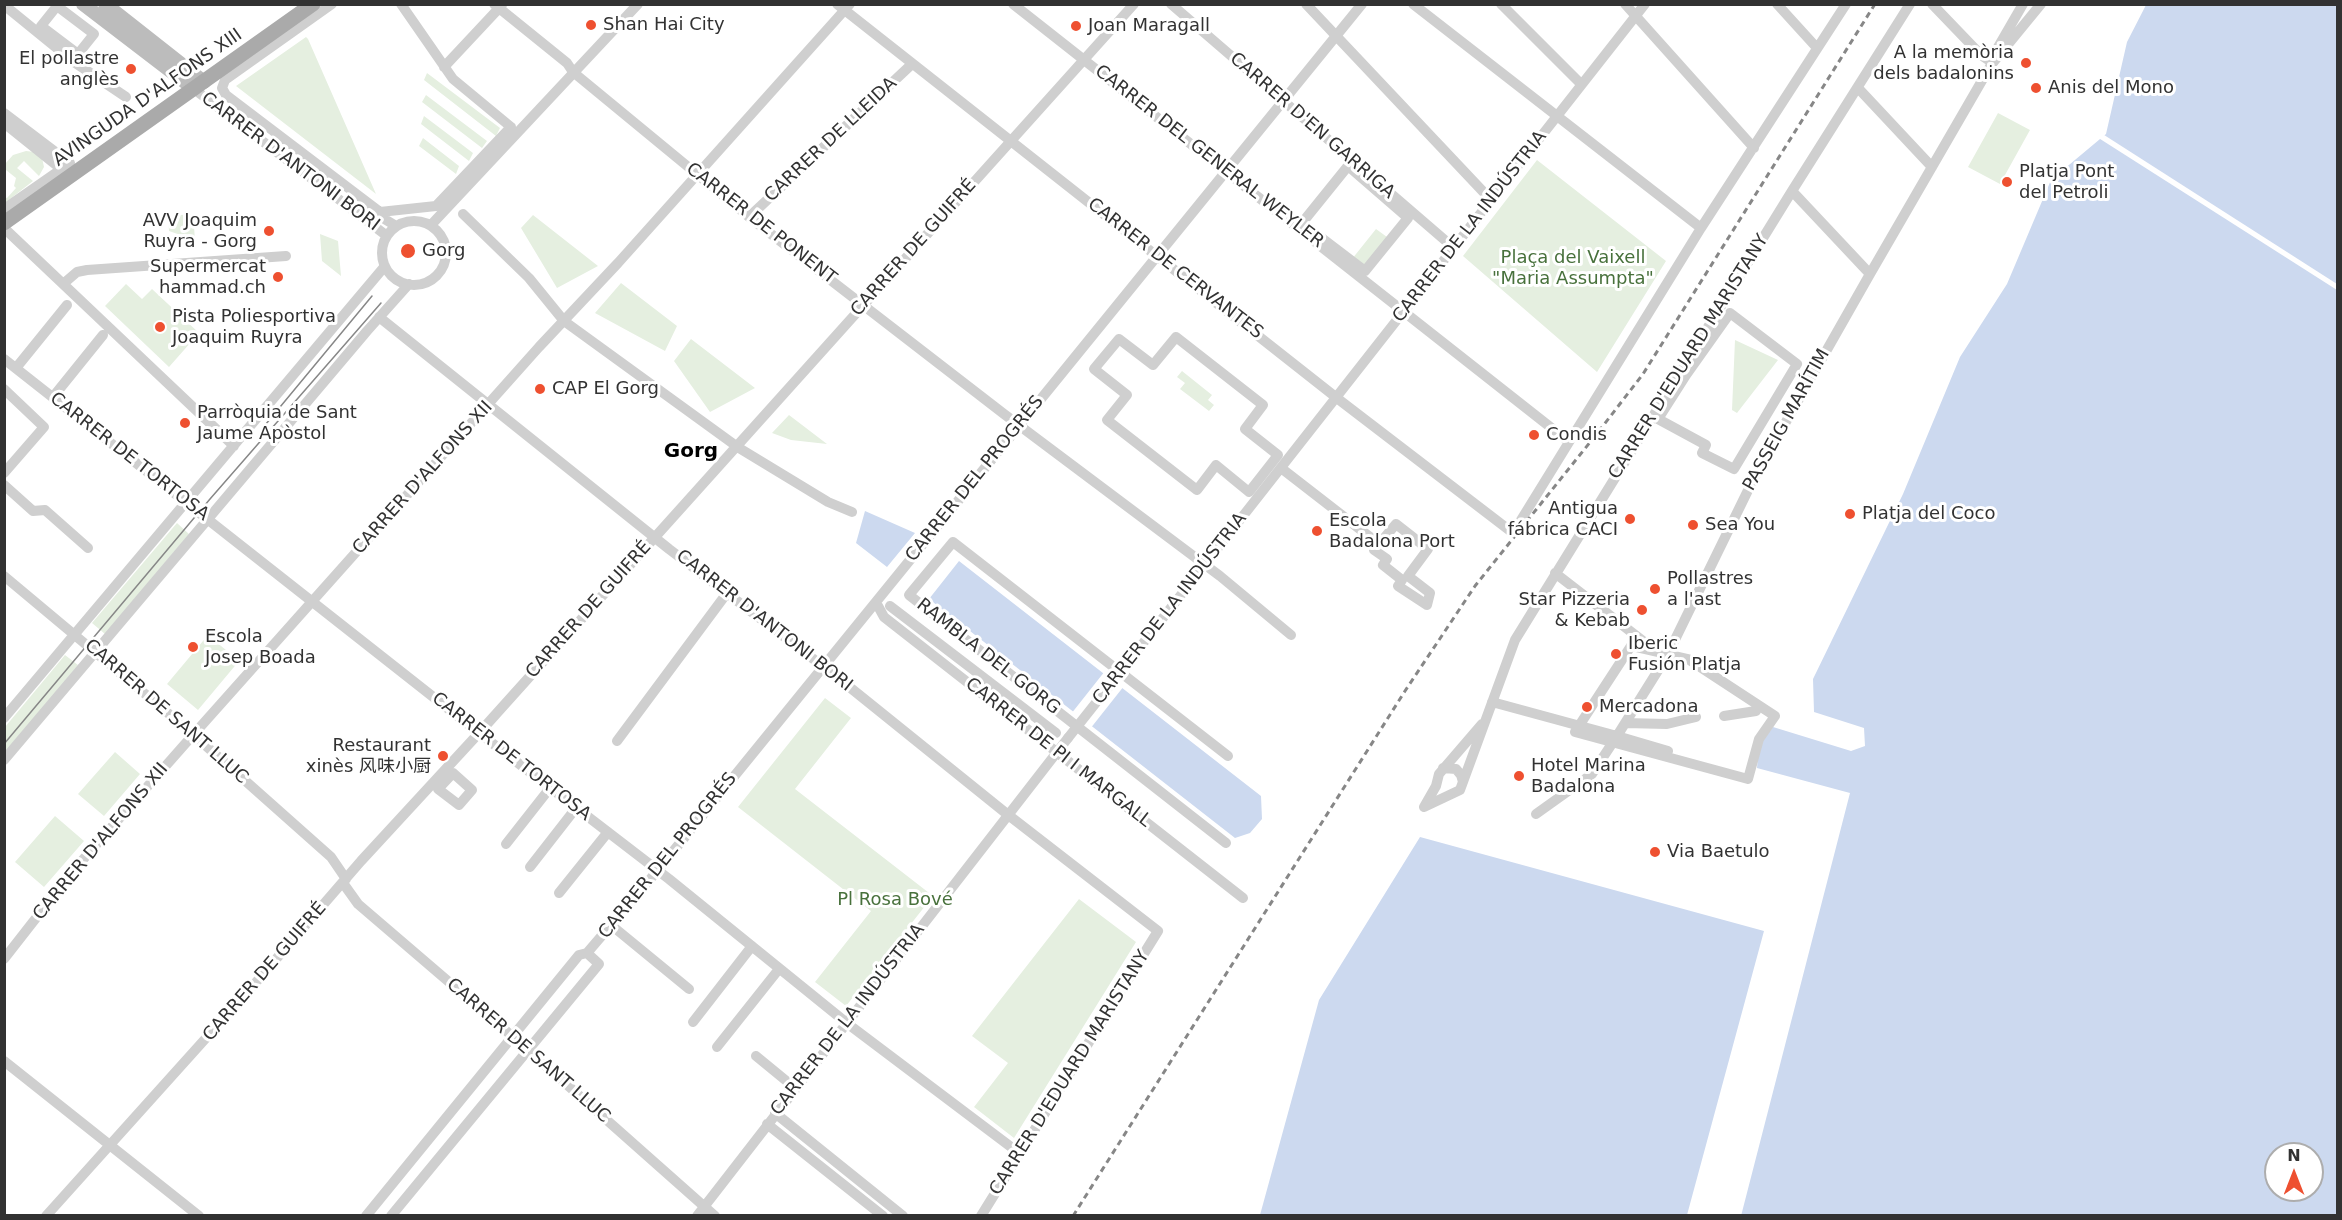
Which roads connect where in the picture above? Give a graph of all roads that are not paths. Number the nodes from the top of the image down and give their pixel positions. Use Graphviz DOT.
graph roads {
  1 [pos="83,4"];
  2 [pos="105,4"];
  3 [pos="313,4"];
  4 [pos="332,4"];
  5 [pos="401,4"];
  6 [pos="638,4"];
  7 [pos="1013,4"];
  8 [pos="1134,4"];
  9 [pos="1171,4"];
  10 [pos="1306,4"];
  11 [pos="1362,4"];
  12 [pos="1413,4"];
  13 [pos="1501,4"];
  14 [pos="1624,4"];
  15 [pos="1645,4"];
  16 [pos="1777,4"];
  17 [pos="1846,4"];
  18 [pos="1910,4"];
  19 [pos="1932,4"];
  20 [pos="2023,4"];
  21 [pos="2041,4"];
  22 [pos="4,5"];
  23 [pos="498,6"];
  24 [pos="844,7"];
  25 [pos="1635,17"];
  26 [pos="41,26"];
  27 [pos="1336,36"];
  28 [pos="1817,48"];
  29 [pos="1085,59"];
  30 [pos="912,64"];
  31 [pos="444,67"];
  32 [pos="573,72"];
  33 [pos="1581,84"];
  34 [pos="199,85"];
  35 [pos="1858,88"];
  36 [pos="126,97"];
  37 [pos="1282,102"];
  38 [pos="4,112"];
  39 [pos="1556,116"];
  40 [pos="4,123"];
  41 [pos="1011,140"];
  42 [pos="1754,148"];
  43 [pos="1932,167"];
  44 [pos="1227,171"];
  45 [pos="66,173"];
  46 [pos="697,174"];
  47 [pos="1792,191"];
  48 [pos="1491,200"];
  49 [pos="4,209"];
  50 [pos="462,214"];
  51 [pos="749,217"];
  52 [pos="4,223"];
  53 [pos="431,225"];
  54 [pos="396,226"];
  55 [pos="4,228"];
  56 [pos="1701,228"];
  57 [pos="387,236"];
  58 [pos="1454,248"];
  59 [pos="1158,255"];
  60 [pos="286,256"];
  61 [pos="385,266"];
  62 [pos="1365,271"];
  63 [pos="1870,274"];
  64 [pos="63,284"];
  65 [pos="409,284"];
  66 [pos="68,303"];
  67 [pos="863,304"];
  68 [pos="1405,311"];
  69 [pos="379,317"];
  70 [pos="564,321"];
  71 [pos="103,335"];
  72 [pos="4,359"];
  73 [pos="19,364"];
  74 [pos="4,390"];
  75 [pos="53,397"];
  76 [pos="1336,397"];
  77 [pos="488,405"];
  78 [pos="1107,420"];
  79 [pos="1019,424"];
  80 [pos="1568,441"];
  81 [pos="234,446"];
  82 [pos="736,446"];
  83 [pos="1281,468"];
  84 [pos="1734,469"];
  85 [pos="4,473"];
  86 [pos="4,485"];
  87 [pos="187,501"];
  88 [pos="852,512"];
  89 [pos="207,519"];
  90 [pos="655,537"];
  91 [pos="1379,544"];
  92 [pos="88,548"];
  93 [pos="1205,564"];
  94 [pos="1555,573"];
  95 [pos="4,576"];
  96 [pos="727,592"];
  97 [pos="314,602"];
  98 [pos="878,606"];
  99 [pos="890,606"];
  100 [pos="75,635"];
  101 [pos="1291,635"];
  102 [pos="96,651"];
  103 [pos="1662,653"];
  104 [pos="822,666"];
  105 [pos="1492,702"];
  106 [pos="1756,711"];
  107 [pos="1724,716"];
  108 [pos="1696,717"];
  109 [pos="4,718"];
  110 [pos="1486,719"];
  111 [pos="1625,723"];
  112 [pos="1770,723"];
  113 [pos="1579,726"];
  114 [pos="1056,733"];
  115 [pos="479,734"];
  116 [pos="194,736"];
  117 [pos="1615,739"];
  118 [pos="617,741"];
  119 [pos="1057,752"];
  120 [pos="1228,756"];
  121 [pos="4,760"];
  122 [pos="1443,768"];
  123 [pos="1741,773"];
  124 [pos="1463,782"];
  125 [pos="1436,786"];
  126 [pos="550,788"];
  127 [pos="1453,795"];
  128 [pos="576,808"];
  129 [pos="1007,814"];
  130 [pos="1536,814"];
  131 [pos="608,832"];
  132 [pos="506,843"];
  133 [pos="1226,843"];
  134 [pos="530,867"];
  135 [pos="658,870"];
  136 [pos="345,881"];
  137 [pos="559,893"];
  138 [pos="1243,898"];
  139 [pos="610,925"];
  140 [pos="1158,932"];
  141 [pos="752,946"];
  142 [pos="587,953"];
  143 [pos="4,959"];
  144 [pos="780,969"];
  145 [pos="688,989"];
  146 [pos="693,1022"];
  147 [pos="848,1024"];
  148 [pos="512,1036"];
  149 [pos="717,1047"];
  150 [pos="527,1049"];
  151 [pos="756,1056"];
  152 [pos="4,1061"];
  153 [pos="795,1088"];
  154 [pos="775,1113"];
  155 [pos="767,1124"];
  156 [pos="110,1145"];
  157 [pos="1019,1154"];
  158 [pos="701,1211"];
  159 [pos="46,1215"];
  160 [pos="199,1215"];
  161 [pos="366,1215"];
  162 [pos="391,1215"];
  163 [pos="715,1215"];
  164 [pos="883,1215"];
  165 [pos="903,1215"];
  166 [pos="981,1215"];
  1 -- 34 [label="street"];
  2 -- 34 [label="street"];
  3 -- 34 [label="main road, AVINGUDA D'ALFONS XIII"];
  4 -- 31 [label="street"];
  5 -- 31 [label="street"];
  6 -- 32 [label="street"];
  7 -- 29 [label="street, CARRER DEL GENERAL WEYLER"];
  8 -- 29 [label="street, CARRER DE GUIFRÉ"];
  9 -- 37 [label="street, CARRER D'EN GARRIGA"];
  10 -- 27 [label="street"];
  11 -- 27 [label="street, CARRER DEL PROGRÉS"];
  12 -- 39 [label="street"];
  13 -- 33 [label="street"];
  14 -- 25 [label="street"];
  15 -- 25 [label="street, CARRER DE LA INDÚSTRIA"];
  16 -- 28 [label="street"];
  17 -- 28 [label="street"];
  18 -- 35 [label="street, CARRER D'EDUARD MARISTANY"];
  19 -- 20 [label="street"];
  21 -- 43 [label="street, PASSEIG MARÍTIM"];
  22 -- 36 [label="street"];
  23 -- 31 [label="street"];
  23 -- 32 [label="street, CARRER DE PONENT"];
  24 -- 30 [label="street, CARRER DE CERVANTES"];
  24 -- 46 [label="street, CARRER D'ALFONS XII"];
  25 -- 33 [label="street, CARRER DE LA INDÚSTRIA"];
  25 -- 42 [label="street"];
  26 -- 26 [label="street"];
  27 -- 37 [label="street, CARRER DEL PROGRÉS"];
  27 -- 48 [label="street"];
  28 -- 42 [label="street"];
  29 -- 41 [label="street, CARRER DE GUIFRÉ"];
  29 -- 44 [label="street, CARRER DEL GENERAL WEYLER"];
  30 -- 41 [label="street, CARRER DE CERVANTES"];
  30 -- 51 [label="street, CARRER DE LLEIDA"];
  32 -- 46 [label="street, CARRER DE PONENT"];
  32 -- 53 [label="street"];
  33 -- 39 [label="street, CARRER DE LA INDÚSTRIA"];
  34 -- 45 [label="main road, AVINGUDA D'ALFONS XIII"];
  34 -- 54 [label="street, CARRER D'ANTONI BORI"];
  34 -- 57 [label="street, CARRER D'ANTONI BORI"];
  35 -- 43 [label="street"];
  35 -- 47 [label="street, CARRER D'EDUARD MARISTANY"];
  37 -- 44 [label="street, CARRER DEL PROGRÉS"];
  37 -- 58 [label="street, CARRER D'EN GARRIGA"];
  38 -- 45 [label="street"];
  39 -- 48 [label="street, CARRER DE LA INDÚSTRIA"];
  39 -- 56 [label="street"];
  40 -- 45 [label="street"];
  41 -- 59 [label="street, CARRER DE CERVANTES"];
  41 -- 67 [label="street, CARRER DE GUIFRÉ"];
  42 -- 56 [label="street"];
  43 -- 63 [label="street, PASSEIG MARÍTIM"];
  44 -- 59 [label="street, CARRER DEL PROGRÉS"];
  44 -- 68 [label="street, CARRER DEL GENERAL WEYLER"];
  45 -- 49 [label="street"];
  45 -- 52 [label="main road, AVINGUDA D'ALFONS XIII"];
  46 -- 51 [label="street, CARRER DE PONENT"];
  46 -- 70 [label="street, CARRER D'ALFONS XII"];
  47 -- 63 [label="street"];
  47 -- 94 [label="street, CARRER D'EDUARD MARISTANY"];
  48 -- 58 [label="street, CARRER DE LA INDÚSTRIA"];
  50 -- 70 [label="street"];
  51 -- 67 [label="street, CARRER DE PONENT"];
  53 -- 54 [label="street"];
  53 -- 65 [label="street"];
  54 -- 57 [label="street"];
  55 -- 64 [label="street"];
  56 -- 80 [label="street"];
  57 -- 61 [label="street"];
  58 -- 68 [label="street, CARRER DE LA INDÚSTRIA"];
  59 -- 76 [label="street, CARRER DE CERVANTES"];
  59 -- 79 [label="street, CARRER DEL PROGRÉS"];
  60 -- 64 [label="street"];
  61 -- 65 [label="street"];
  61 -- 81 [label="street"];
  62 -- 62 [label="street"];
  63 -- 103 [label="street, PASSEIG MARÍTIM"];
  64 -- 81 [label="street"];
  65 -- 69 [label="street"];
  66 -- 73 [label="street"];
  67 -- 79 [label="street, CARRER DE PONENT"];
  67 -- 82 [label="street, CARRER DE GUIFRÉ"];
  68 -- 76 [label="street, CARRER DE LA INDÚSTRIA"];
  68 -- 80 [label="street, CARRER DEL GENERAL WEYLER"];
  69 -- 77 [label="street, CARRER D'ANTONI BORI"];
  69 -- 89 [label="street"];
  70 -- 77 [label="street, CARRER D'ALFONS XII"];
  70 -- 82 [label="street"];
  71 -- 75 [label="street"];
  72 -- 73 [label="street, CARRER DE TORTOSA"];
  73 -- 75 [label="street, CARRER DE TORTOSA"];
  74 -- 85 [label="street"];
  75 -- 87 [label="street, CARRER DE TORTOSA"];
  76 -- 80 [label="street, CARRER DE CERVANTES"];
  76 -- 83 [label="street, CARRER DE LA INDÚSTRIA"];
  77 -- 90 [label="street, CARRER D'ANTONI BORI"];
  77 -- 97 [label="street, CARRER D'ALFONS XII"];
  78 -- 78 [label="street"];
  79 -- 93 [label="street, CARRER DE PONENT"];
  79 -- 104 [label="street, CARRER DEL PROGRÉS"];
  81 -- 87 [label="street"];
  82 -- 88 [label="street"];
  82 -- 90 [label="street, CARRER DE GUIFRÉ"];
  83 -- 91 [label="street"];
  83 -- 93 [label="street, CARRER DE LA INDÚSTRIA"];
  84 -- 84 [label="street"];
  86 -- 92 [label="street"];
  87 -- 89 [label="street, CARRER DE TORTOSA"];
  87 -- 100 [label="street"];
  89 -- 97 [label="street, CARRER DE TORTOSA"];
  89 -- 102 [label="street"];
  90 -- 96 [label="street, CARRER D'ANTONI BORI"];
  90 -- 115 [label="street, CARRER DE GUIFRÉ"];
  91 -- 91 [label="street"];
  93 -- 101 [label="street, CARRER DE PONENT"];
  93 -- 119 [label="street, CARRER DE LA INDÚSTRIA, bridge"];
  94 -- 103 [label="street"];
  94 -- 105 [label="street, CARRER D'EDUARD MARISTANY"];
  95 -- 100 [label="street, CARRER DE SANT LLUC"];
  96 -- 104 [label="street, CARRER D'ANTONI BORI"];
  96 -- 118 [label="street"];
  97 -- 115 [label="street, CARRER DE TORTOSA"];
  97 -- 116 [label="street, CARRER D'ALFONS XII"];
  98 -- 119 [label="street, CARRER DE PI I MARGALL"];
  99 -- 114 [label="street"];
  100 -- 102 [label="street, CARRER DE SANT LLUC"];
  100 -- 109 [label="street"];
  102 -- 116 [label="street, CARRER DE SANT LLUC"];
  102 -- 121 [label="street"];
  103 -- 106 [label="street"];
  103 -- 111 [label="street, PASSEIG MARÍTIM"];
  103 -- 112 [label="street"];
  103 -- 113 [label="street"];
  104 -- 129 [label="street, CARRER D'ANTONI BORI"];
  104 -- 135 [label="street, CARRER DEL PROGRÉS"];
  105 -- 110 [label="street, CARRER D'EDUARD MARISTANY"];
  105 -- 113 [label="street"];
  106 -- 107 [label="street"];
  106 -- 112 [label="street"];
  108 -- 111 [label="street"];
  110 -- 122 [label="street, CARRER D'EDUARD MARISTANY"];
  110 -- 124 [label="street, CARRER D'EDUARD MARISTANY"];
  111 -- 117 [label="street, PASSEIG MARÍTIM"];
  112 -- 117 [label="street"];
  113 -- 117 [label="street"];
  115 -- 126 [label="street, CARRER DE TORTOSA"];
  115 -- 136 [label="street, CARRER DE GUIFRÉ"];
  116 -- 136 [label="street, CARRER DE SANT LLUC"];
  116 -- 143 [label="street, CARRER D'ALFONS XII"];
  117 -- 123 [label="street"];
  117 -- 130 [label="street, PASSEIG MARÍTIM"];
  119 -- 129 [label="street, CARRER DE LA INDÚSTRIA"];
  119 -- 138 [label="street, CARRER DE PI I MARGALL"];
  120 -- 133 [label="street, RAMBLA DEL GORG"];
  122 -- 124 [label="street"];
  122 -- 125 [label="street"];
  124 -- 127 [label="street"];
  125 -- 127 [label="street"];
  125 -- 127 [label="street"];
  126 -- 128 [label="street, CARRER DE TORTOSA"];
  126 -- 132 [label="street"];
  128 -- 131 [label="street, CARRER DE TORTOSA"];
  128 -- 134 [label="street"];
  129 -- 140 [label="street, CARRER D'ANTONI BORI"];
  129 -- 147 [label="street, CARRER DE LA INDÚSTRIA"];
  131 -- 135 [label="street, CARRER DE TORTOSA"];
  131 -- 137 [label="street"];
  135 -- 139 [label="street, CARRER DEL PROGRÉS"];
  135 -- 141 [label="street, CARRER DE TORTOSA"];
  136 -- 148 [label="street, CARRER DE SANT LLUC"];
  136 -- 156 [label="street, CARRER DE GUIFRÉ"];
  139 -- 142 [label="street, CARRER DEL PROGRÉS"];
  139 -- 145 [label="street"];
  140 -- 157 [label="street, CARRER D'EDUARD MARISTANY"];
  141 -- 144 [label="street, CARRER DE TORTOSA"];
  141 -- 146 [label="street"];
  142 -- 148 [label="street, CARRER DEL PROGRÉS"];
  142 -- 150 [label="street, CARRER DEL PROGRÉS"];
  144 -- 147 [label="street, CARRER DE TORTOSA"];
  144 -- 149 [label="street"];
  147 -- 153 [label="street, CARRER DE LA INDÚSTRIA"];
  147 -- 157 [label="street, CARRER DE TORTOSA"];
  148 -- 150 [label="street, CARRER DE SANT LLUC"];
  148 -- 161 [label="street, CARRER DEL PROGRÉS"];
  150 -- 158 [label="street, CARRER DE SANT LLUC"];
  150 -- 162 [label="street, CARRER DEL PROGRÉS"];
  151 -- 153 [label="street"];
  152 -- 156 [label="street"];
  153 -- 154 [label="street, CARRER DE LA INDÚSTRIA"];
  154 -- 155 [label="street, CARRER DE LA INDÚSTRIA"];
  154 -- 165 [label="street"];
  155 -- 158 [label="street, CARRER DE LA INDÚSTRIA"];
  155 -- 164 [label="street"];
  156 -- 159 [label="street, CARRER DE GUIFRÉ"];
  156 -- 160 [label="street"];
  157 -- 166 [label="street, CARRER D'EDUARD MARISTANY"];
  158 -- 163 [label="street, CARRER DE SANT LLUC"];
}
